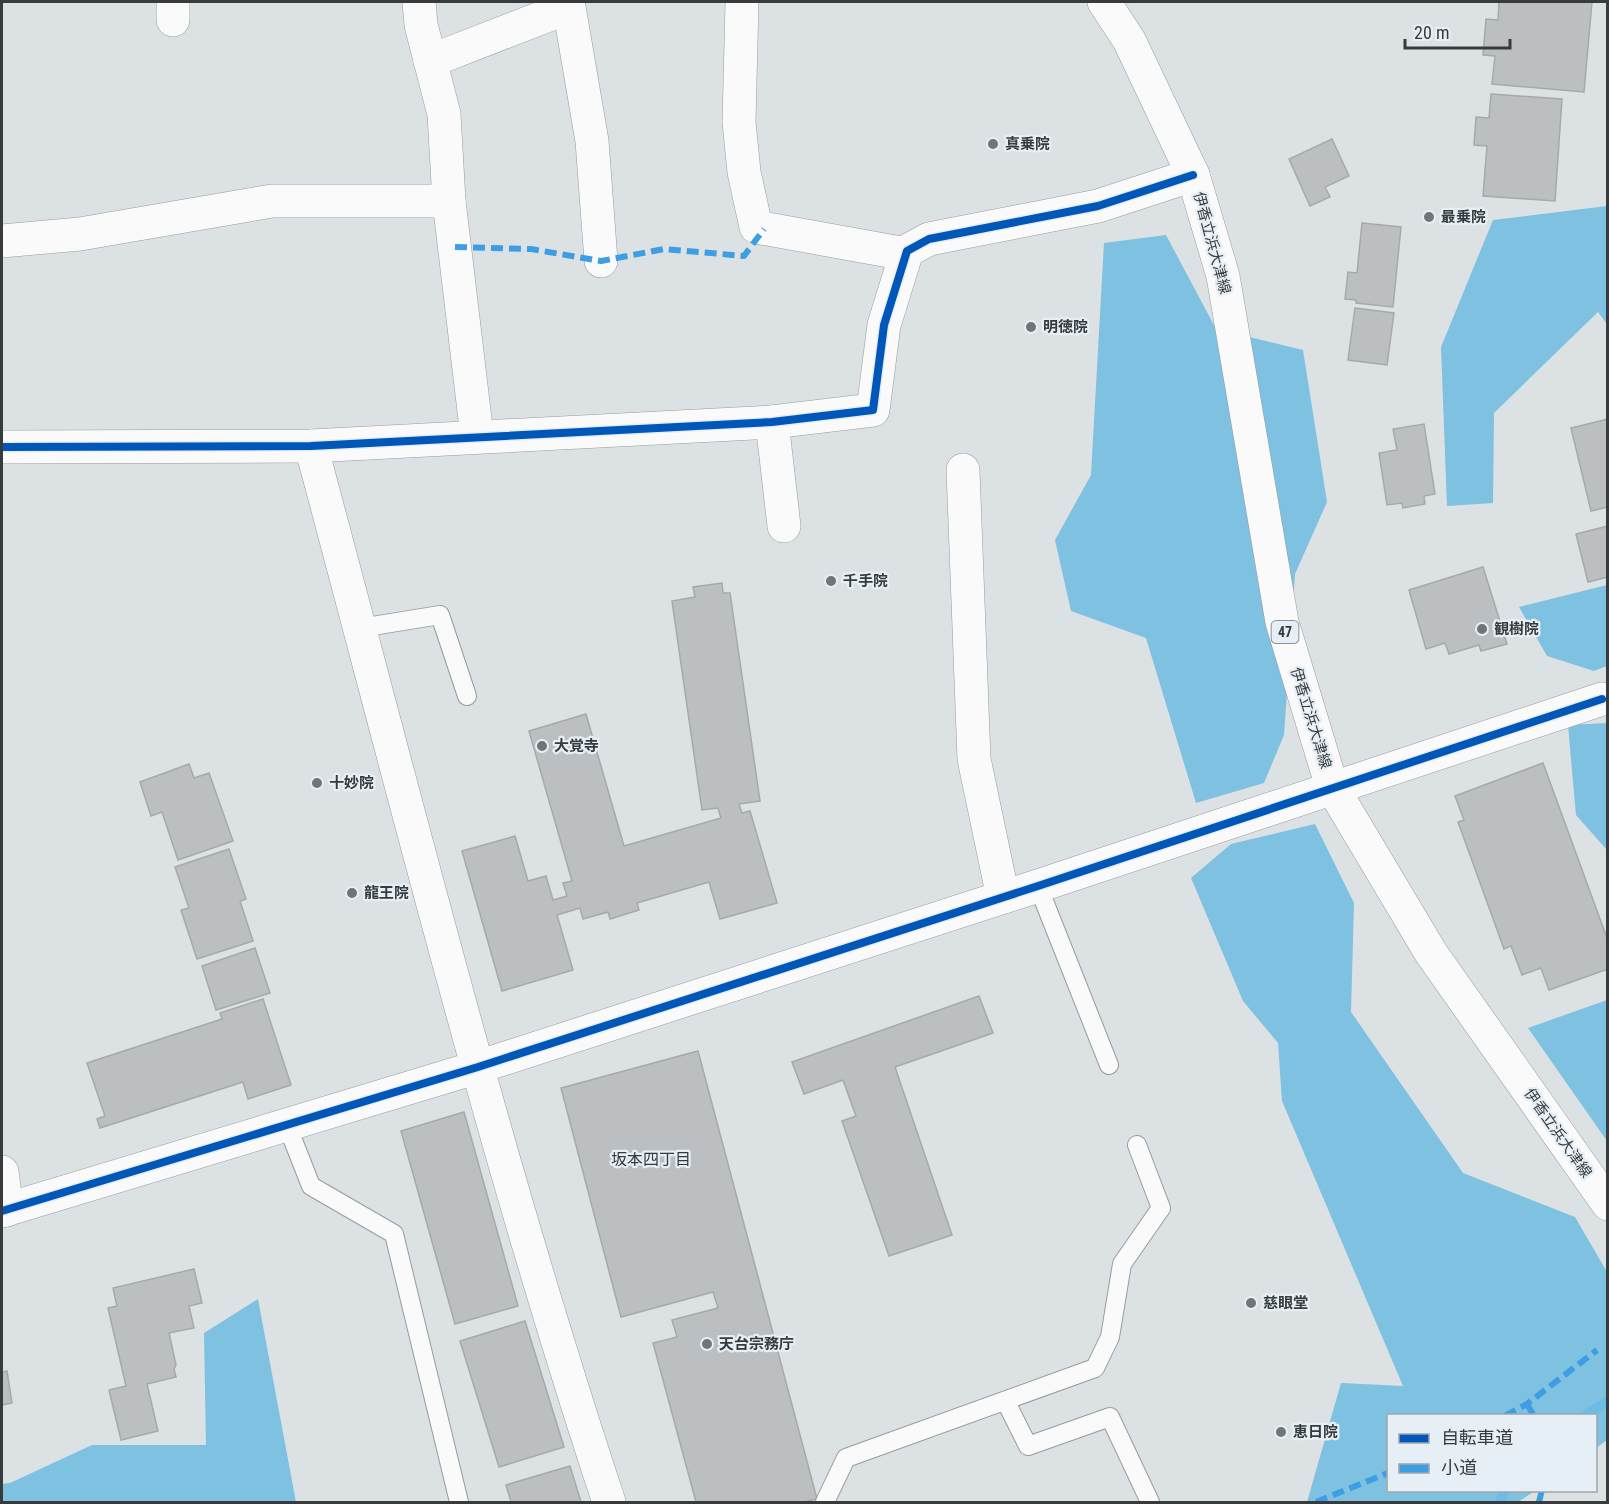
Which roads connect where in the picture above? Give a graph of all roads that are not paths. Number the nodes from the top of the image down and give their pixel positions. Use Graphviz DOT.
graph roads {
  1 [pos="419,2"];
  2 [pos="742,2"];
  3 [pos="1104,2"];
  4 [pos="430,61"];
  5 [pos="1193,175"];
  6 [pos="449,201"];
  7 [pos="2,241"];
  8 [pos="906,254"];
  9 [pos="601,261"];
  10 [pos="772,422"];
  11 [pos="477,436"];
  12 [pos="311,446"];
  13 [pos="2,447"];
  14 [pos="963,470"];
  15 [pos="784,526"];
  16 [pos="360,628"];
  17 [pos="467,696"];
  18 [pos="1602,699"];
  19 [pos="1332,787"];
  20 [pos="1038,886"];
  21 [pos="1004,897"];
  22 [pos="1108,1065"];
  23 [pos="478,1067"];
  24 [pos="287,1125"];
  25 [pos="1137,1145"];
  26 [pos="2,1172"];
  27 [pos="1608,1204"];
  28 [pos="4,1210"];
  29 [pos="1006,1402"];
  30 [pos="459,1503"];
  31 [pos="609,1503"];
  32 [pos="825,1503"];
  33 [pos="1150,1503"];
  1 -- 4 [label="street"];
  2 -- 8 [label="street"];
  3 -- 5 [label="street, 伊香立浜大津線 / 47"];
  4 -- 6 [label="street"];
  4 -- 9 [label="street"];
  5 -- 8 [label="street"];
  5 -- 19 [label="street, 伊香立浜大津線 / 47"];
  6 -- 7 [label="street"];
  6 -- 11 [label="street"];
  8 -- 10 [label="street"];
  10 -- 11 [label="street"];
  10 -- 15 [label="street"];
  11 -- 12 [label="street"];
  12 -- 13 [label="street"];
  12 -- 16 [label="street"];
  14 -- 21 [label="street"];
  16 -- 17 [label="lane"];
  16 -- 23 [label="street"];
  18 -- 19 [label="street"];
  19 -- 20 [label="street"];
  19 -- 27 [label="street, 伊香立浜大津線 / 47"];
  20 -- 21 [label="street"];
  20 -- 22 [label="lane"];
  21 -- 23 [label="street"];
  23 -- 24 [label="street"];
  23 -- 31 [label="street"];
  24 -- 28 [label="street"];
  24 -- 30 [label="lane"];
  25 -- 29 [label="lane"];
  26 -- 28 [label="street"];
  29 -- 32 [label="lane"];
  29 -- 33 [label="lane"];
}
